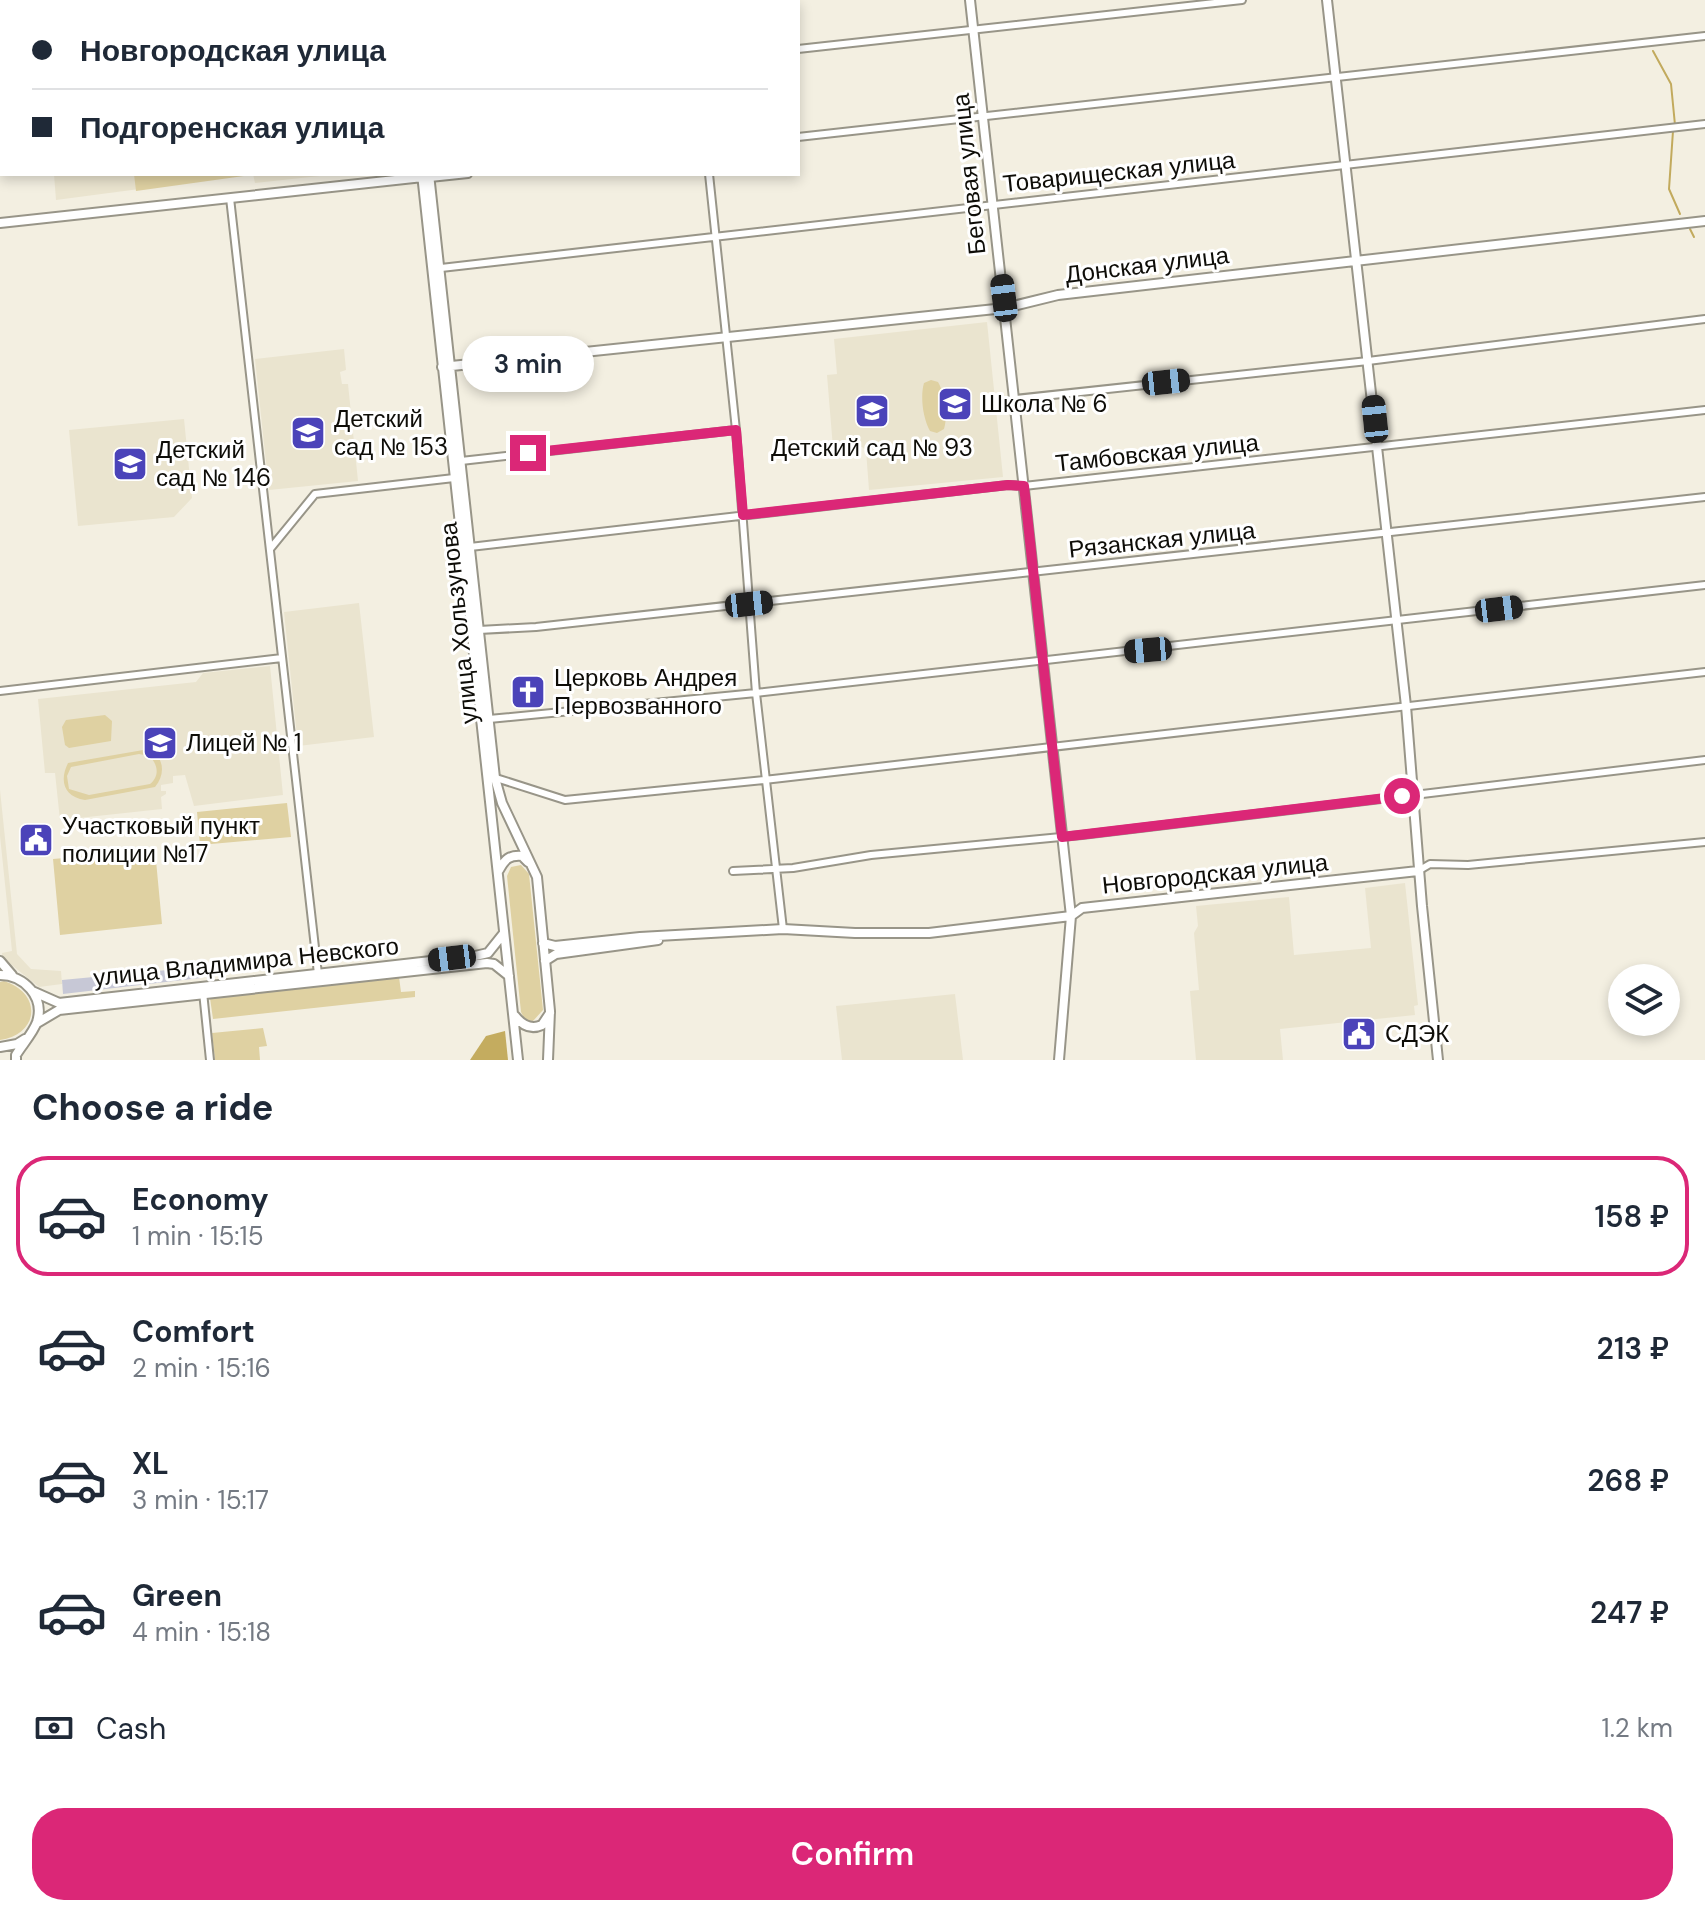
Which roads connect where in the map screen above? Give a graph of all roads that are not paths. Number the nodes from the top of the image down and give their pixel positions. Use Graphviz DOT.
graph roads {
  1 [pos="970,0"];
  2 [pos="1242,0"];
  3 [pos="1327,0"];
  4 [pos="973,29"];
  5 [pos="1705,36"];
  6 [pos="800,49"];
  7 [pos="1336,77"];
  8 [pos="983,116"];
  9 [pos="1705,124"];
  10 [pos="800,137"];
  11 [pos="1346,165"];
  12 [pos="426,176"];
  13 [pos="709,176"];
  14 [pos="230,198"];
  15 [pos="992,204"];
  16 [pos="1705,221"];
  17 [pos="0,223"];
  18 [pos="716,236"];
  19 [pos="1357,261"];
  20 [pos="441,268"];
  21 [pos="1005,308"];
  22 [pos="1705,319"];
  23 [pos="726,338"];
  24 [pos="1368,361"];
  25 [pos="446,367"];
  26 [pos="1015,399"];
  27 [pos="1705,410"];
  28 [pos="736,430"];
  29 [pos="1378,448"];
  30 [pos="461,461"];
  31 [pos="454,478"];
  32 [pos="1024,486"];
  33 [pos="1705,497"];
  34 [pos="743,515"];
  35 [pos="1387,534"];
  36 [pos="470,547"];
  37 [pos="270,549"];
  38 [pos="1034,573"];
  39 [pos="1705,585"];
  40 [pos="749,604"];
  41 [pos="1397,621"];
  42 [pos="479,630"];
  43 [pos="282,658"];
  44 [pos="1043,660"];
  45 [pos="1705,672"];
  46 [pos="0,691"];
  47 [pos="756,693"];
  48 [pos="1406,706"];
  49 [pos="489,719"];
  50 [pos="1053,746"];
  51 [pos="1705,760"];
  52 [pos="495,778"];
  53 [pos="766,779"];
  54 [pos="1414,794"];
  55 [pos="1062,837"];
  56 [pos="1705,842"];
  57 [pos="531,865"];
  58 [pos="777,867"];
  59 [pos="733,871"];
  60 [pos="1418,871"];
  61 [pos="498,872"];
  62 [pos="1071,916"];
  63 [pos="783,929"];
  64 [pos="504,932"];
  65 [pos="681,935"];
  66 [pos="543,943"];
  67 [pos="0,961"];
  68 [pos="545,961"];
  69 [pos="318,974"];
  70 [pos="0,975"];
  71 [pos="509,976"];
  72 [pos="16,977"];
  73 [pos="203,990"];
  74 [pos="32,991"];
  75 [pos="550,1011"];
  76 [pos="514,1015"];
  77 [pos="37,1023"];
  78 [pos="26,1038"];
  79 [pos="0,1047"];
  80 [pos="16,1060"];
  81 [pos="210,1060"];
  82 [pos="518,1060"];
  83 [pos="548,1060"];
  84 [pos="1059,1060"];
  85 [pos="1438,1060"];
  1 -- 4 [label="street, Беговая улица"];
  2 -- 4 [label="street"];
  3 -- 7 [label="street"];
  4 -- 6 [label="street"];
  4 -- 8 [label="street, Беговая улица"];
  5 -- 7 [label="street"];
  7 -- 8 [label="street"];
  7 -- 11 [label="street"];
  8 -- 10 [label="street"];
  8 -- 15 [label="street, Беговая улица"];
  9 -- 11 [label="street, Товарищеская улица"];
  11 -- 15 [label="street, Товарищеская улица"];
  11 -- 19 [label="street"];
  12 -- 14 [label="street"];
  12 -- 20 [label="street, улица Хользунова"];
  12 -- 25 [label="street, улица Хользунова"];
  13 -- 18 [label="street"];
  14 -- 17 [label="street"];
  14 -- 37 [label="street"];
  15 -- 18 [label="street, Товарищеская улица"];
  15 -- 21 [label="street, Беговая улица"];
  16 -- 19 [label="street, Донская улица"];
  18 -- 20 [label="street, Товарищеская улица"];
  18 -- 23 [label="street"];
  19 -- 21 [label="street, Донская улица"];
  19 -- 24 [label="street"];
  20 -- 25 [label="street, улица Хользунова"];
  21 -- 23 [label="street, Донская улица"];
  21 -- 26 [label="street, Беговая улица"];
  22 -- 24 [label="street"];
  23 -- 25 [label="street, Донская улица"];
  23 -- 28 [label="street"];
  24 -- 26 [label="street"];
  24 -- 29 [label="street"];
  25 -- 30 [label="street, улица Хользунова"];
  25 -- 31 [label="street, улица Хользунова"];
  26 -- 32 [label="street, Беговая улица"];
  27 -- 29 [label="street, Тамбовская улица"];
  28 -- 30 [label="street"];
  28 -- 34 [label="street"];
  29 -- 32 [label="street, Тамбовская улица"];
  29 -- 35 [label="street"];
  30 -- 36 [label="street, улица Хользунова"];
  31 -- 37 [label="street"];
  31 -- 61 [label="street, улица Хользунова"];
  32 -- 34 [label="street, Тамбовская улица"];
  32 -- 38 [label="street, Беговая улица"];
  33 -- 35 [label="street, Рязанская улица"];
  34 -- 36 [label="street, Тамбовская улица"];
  34 -- 40 [label="street"];
  35 -- 38 [label="street, Рязанская улица"];
  35 -- 41 [label="street"];
  36 -- 42 [label="street, улица Хользунова"];
  37 -- 43 [label="street"];
  38 -- 40 [label="street, Рязанская улица"];
  38 -- 44 [label="street, Беговая улица"];
  39 -- 41 [label="street"];
  40 -- 42 [label="street, Рязанская улица"];
  40 -- 47 [label="street"];
  41 -- 44 [label="street"];
  41 -- 48 [label="street"];
  42 -- 49 [label="street, улица Хользунова"];
  43 -- 46 [label="street"];
  43 -- 69 [label="street"];
  44 -- 47 [label="street"];
  44 -- 50 [label="street, Беговая улица"];
  45 -- 48 [label="street"];
  47 -- 49 [label="street"];
  47 -- 53 [label="street"];
  48 -- 50 [label="street"];
  48 -- 54 [label="street"];
  49 -- 52 [label="street, улица Хользунова"];
  50 -- 53 [label="street"];
  50 -- 55 [label="street, Беговая улица"];
  51 -- 54 [label="street"];
  52 -- 53 [label="street"];
  52 -- 57 [label="street, улица Хользунова"];
  53 -- 58 [label="street"];
  54 -- 55 [label="street"];
  54 -- 60 [label="street"];
  55 -- 58 [label="street"];
  55 -- 62 [label="street, Беговая улица"];
  56 -- 60 [label="street, Новгородская улица"];
  57 -- 61 [label="street"];
  57 -- 66 [label="street, улица Хользунова"];
  58 -- 59 [label="street"];
  58 -- 63 [label="street"];
  60 -- 62 [label="street, Новгородская улица"];
  60 -- 85 [label="street"];
  61 -- 64 [label="street, улица Хользунова"];
  62 -- 63 [label="street, Новгородская улица"];
  62 -- 84 [label="street, Беговая улица"];
  63 -- 65 [label="street, Новгородская улица"];
  64 -- 69 [label="street, улица Владимира Невского"];
  64 -- 71 [label="street, улица Хользунова"];
  65 -- 66 [label="street, Новгородская улица"];
  65 -- 68 [label="street, Новгородская улица"];
  66 -- 68 [label="street, улица Хользунова"];
  67 -- 72 [label="street"];
  68 -- 75 [label="street, улица Хользунова"];
  69 -- 73 [label="street, улица Владимира Невского"];
  70 -- 72 [label="street"];
  71 -- 73 [label="street, улица Владимира Невского"];
  71 -- 76 [label="street, улица Хользунова"];
  72 -- 74 [label="street"];
  73 -- 74 [label="street, улица Владимира Невского"];
  73 -- 77 [label="street, улица Владимира Невского"];
  73 -- 81 [label="street"];
  74 -- 77 [label="street"];
  75 -- 76 [label="street"];
  75 -- 83 [label="street, улица Хользунова"];
  76 -- 82 [label="street, улица Хользунова"];
  77 -- 78 [label="street"];
  78 -- 79 [label="street"];
  78 -- 80 [label="street"];
}
